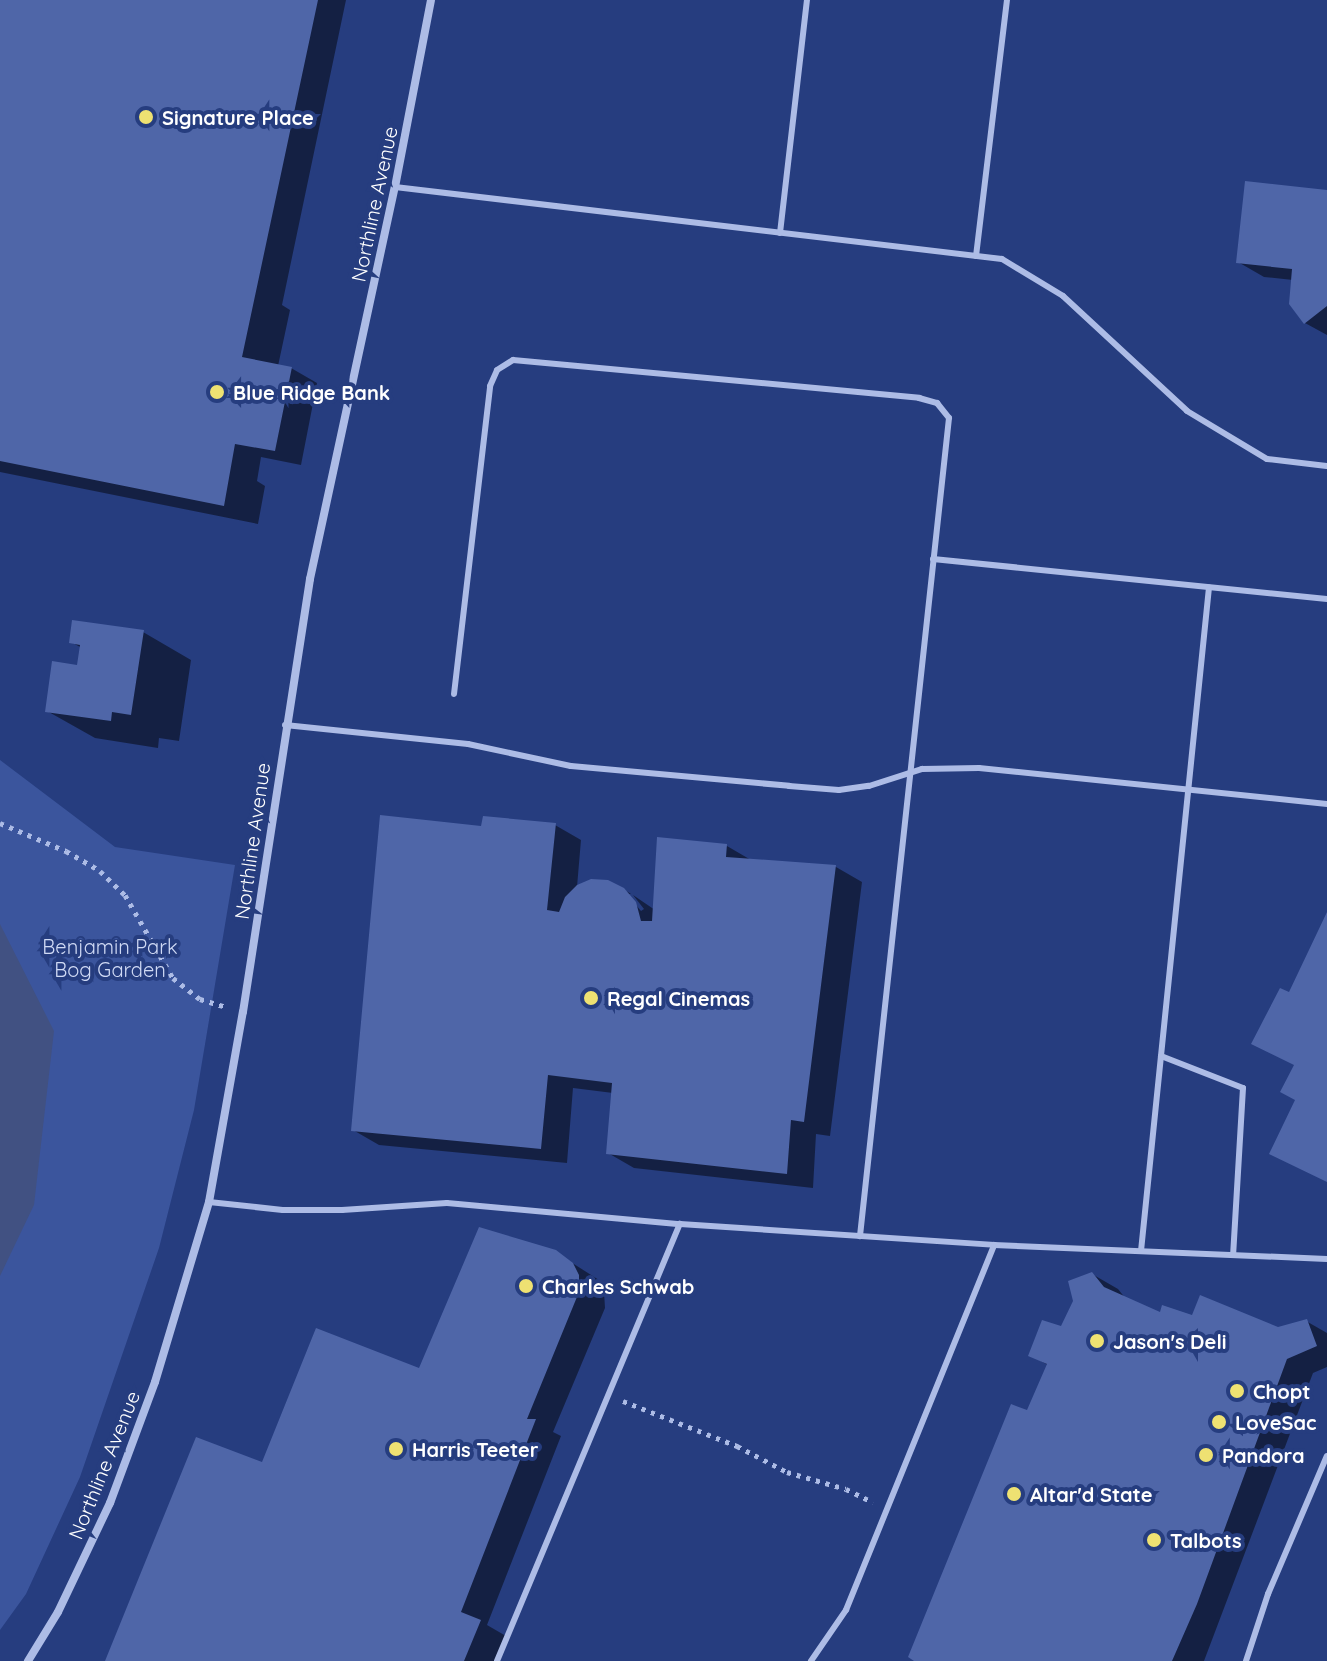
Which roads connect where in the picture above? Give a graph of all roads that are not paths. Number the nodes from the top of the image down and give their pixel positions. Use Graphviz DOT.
graph roads {
  1 [pos="431,0"];
  2 [pos="807,0"];
  3 [pos="1007,0"];
  4 [pos="395,187"];
  5 [pos="780,233"];
  6 [pos="976,256"];
  7 [pos="1327,466"];
  8 [pos="933,559"];
  9 [pos="1209,587"];
  10 [pos="1327,599"];
  11 [pos="454,694"];
  12 [pos="285,725"];
  13 [pos="910,773"];
  14 [pos="1187,790"];
  15 [pos="1327,804"];
  16 [pos="1161,1056"];
  17 [pos="209,1202"];
  18 [pos="680,1224"];
  19 [pos="860,1236"];
  20 [pos="994,1245"];
  21 [pos="1141,1251"];
  22 [pos="1233,1255"];
  23 [pos="1327,1259"];
  24 [pos="1327,1456"];
  25 [pos="28,1661"];
  26 [pos="497,1661"];
  27 [pos="811,1661"];
  28 [pos="1246,1661"];
  1 -- 4 [label="street, Northline Avenue"];
  2 -- 5 [label="lane"];
  3 -- 6 [label="lane"];
  4 -- 5 [label="lane"];
  4 -- 12 [label="street, Northline Avenue"];
  5 -- 6 [label="lane"];
  6 -- 7 [label="lane"];
  8 -- 9 [label="lane"];
  8 -- 11 [label="lane"];
  8 -- 13 [label="lane"];
  9 -- 10 [label="lane"];
  9 -- 14 [label="lane"];
  12 -- 13 [label="lane"];
  12 -- 17 [label="street, Northline Avenue"];
  13 -- 14 [label="lane"];
  13 -- 19 [label="lane"];
  14 -- 15 [label="lane"];
  14 -- 16 [label="lane"];
  16 -- 21 [label="lane"];
  16 -- 22 [label="lane"];
  17 -- 18 [label="lane"];
  17 -- 25 [label="street, Northline Avenue"];
  18 -- 19 [label="lane"];
  18 -- 26 [label="lane"];
  19 -- 20 [label="lane"];
  20 -- 21 [label="lane"];
  20 -- 27 [label="lane"];
  21 -- 22 [label="lane"];
  22 -- 23 [label="lane"];
  24 -- 28 [label="lane"];
}
